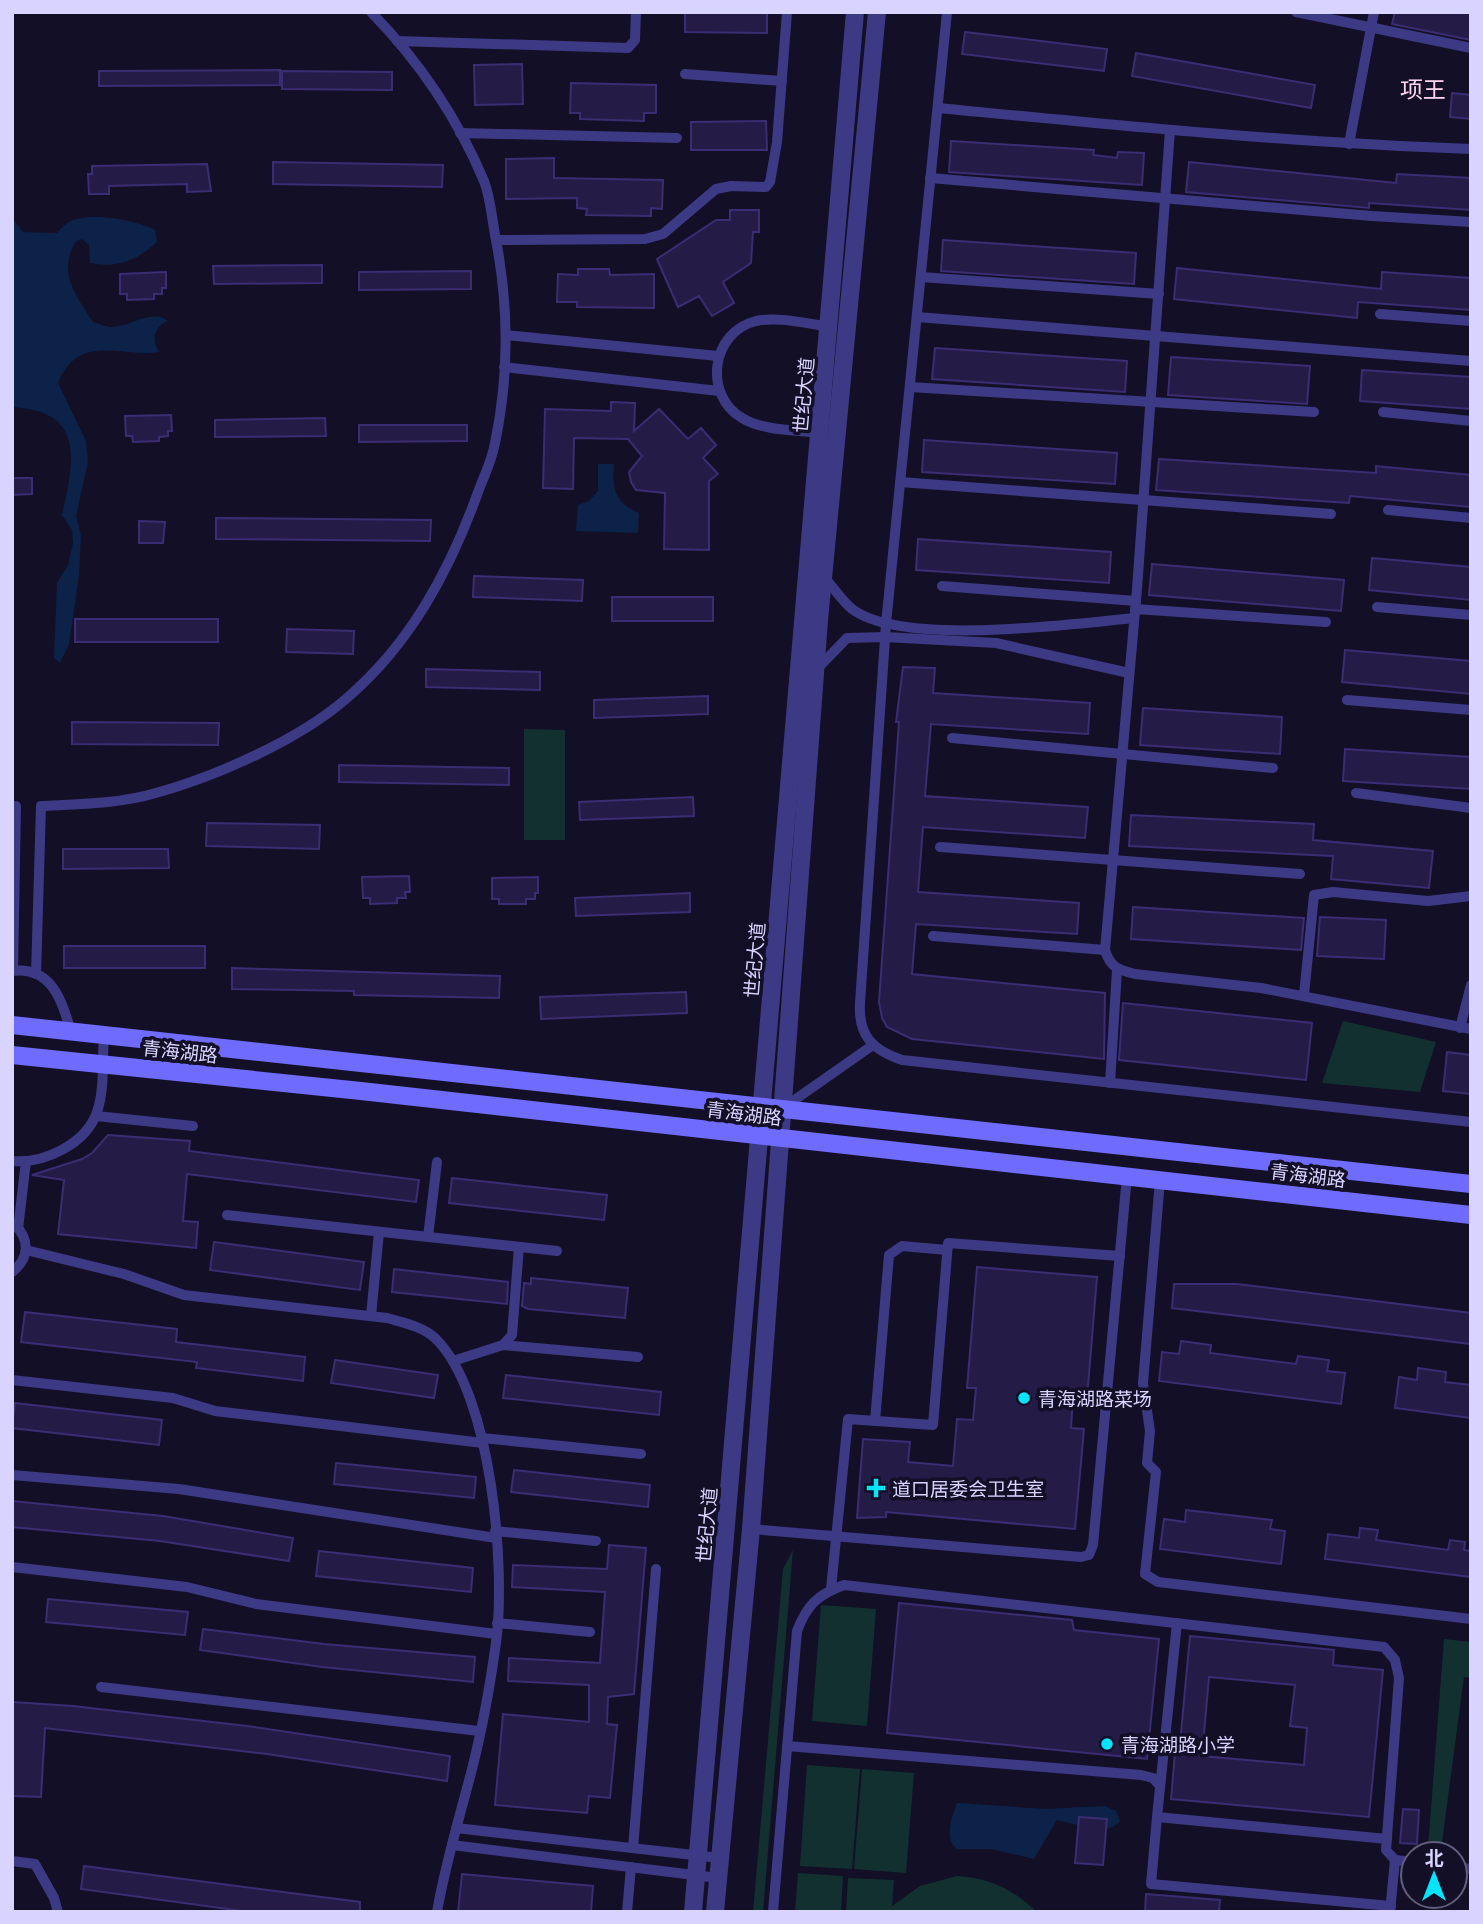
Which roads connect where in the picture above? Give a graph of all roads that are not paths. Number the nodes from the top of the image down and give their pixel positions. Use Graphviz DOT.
graph roads {
  1 [pos="370,12"];
  2 [pos="636,12"];
  3 [pos="787,12"];
  4 [pos="855,12"];
  5 [pos="877,12"];
  6 [pos="947,12"];
  7 [pos="1296,12"];
  8 [pos="1374,12"];
  9 [pos="1371,27"];
  10 [pos="397,41"];
  11 [pos="1471,48"];
  12 [pos="685,74"];
  13 [pos="782,81"];
  14 [pos="938,108"];
  15 [pos="1170,130"];
  16 [pos="460,133"];
  17 [pos="677,138"];
  18 [pos="1349,144"];
  19 [pos="1471,149"];
  20 [pos="930,178"];
  21 [pos="1166,199"];
  22 [pos="1471,222"];
  23 [pos="496,240"];
  24 [pos="921,277"];
  25 [pos="1159,294"];
  26 [pos="1380,314"];
  27 [pos="917,317"];
  28 [pos="1471,321"];
  29 [pos="831,327"];
  30 [pos="506,335"];
  31 [pos="1156,336"];
  32 [pos="718,356"];
  33 [pos="1471,361"];
  34 [pos="504,367"];
  35 [pos="910,387"];
  36 [pos="719,391"];
  37 [pos="1151,401"];
  38 [pos="1314,412"];
  39 [pos="1384,412"];
  40 [pos="1471,421"];
  41 [pos="821,433"];
  42 [pos="901,482"];
  43 [pos="1144,500"];
  44 [pos="1388,510"];
  45 [pos="1331,514"];
  46 [pos="1471,518"];
  47 [pos="824,577"];
  48 [pos="942,586"];
  49 [pos="1377,607"];
  50 [pos="1135,609"];
  51 [pos="1471,615"];
  52 [pos="1326,622"];
  53 [pos="886,624"];
  54 [pos="886,636"];
  55 [pos="816,670"];
  56 [pos="1129,673"];
  57 [pos="1347,700"];
  58 [pos="1471,710"];
  59 [pos="952,738"];
  60 [pos="1121,754"];
  61 [pos="1273,768"];
  62 [pos="1356,793"];
  63 [pos="14,806"];
  64 [pos="41,806"];
  65 [pos="1471,808"];
  66 [pos="940,847"];
  67 [pos="1111,860"];
  68 [pos="1300,874"];
  69 [pos="1471,896"];
  70 [pos="933,936"];
  71 [pos="1105,950"];
  72 [pos="1117,970"];
  73 [pos="13,971"];
  74 [pos="36,974"];
  75 [pos="1471,985"];
  76 [pos="1304,995"];
  77 [pos="12,1025"];
  78 [pos="1466,1029"];
  79 [pos="71,1032"];
  80 [pos="104,1035"];
  81 [pos="873,1045"];
  82 [pos="12,1055"];
  83 [pos="102,1065"];
  84 [pos="1110,1083"];
  85 [pos="773,1108"];
  86 [pos="96,1116"];
  87 [pos="1471,1122"];
  88 [pos="192,1126"];
  89 [pos="761,1136"];
  90 [pos="780,1138"];
  91 [pos="12,1161"];
  92 [pos="26,1161"];
  93 [pos="437,1162"];
  94 [pos="1127,1176"];
  95 [pos="1160,1180"];
  96 [pos="1471,1184"];
  97 [pos="1471,1215"];
  98 [pos="227,1216"];
  99 [pos="15,1226"];
  100 [pos="379,1231"];
  101 [pos="428,1237"];
  102 [pos="519,1247"];
  103 [pos="26,1250"];
  104 [pos="947,1250"];
  105 [pos="557,1251"];
  106 [pos="1120,1256"];
  107 [pos="12,1272"];
  108 [pos="371,1316"];
  109 [pos="503,1345"];
  110 [pos="638,1357"];
  111 [pos="453,1361"];
  112 [pos="12,1380"];
  113 [pos="875,1421"];
  114 [pos="483,1440"];
  115 [pos="641,1454"];
  116 [pos="12,1475"];
  117 [pos="751,1529"];
  118 [pos="495,1534"];
  119 [pos="835,1536"];
  120 [pos="596,1541"];
  121 [pos="12,1567"];
  122 [pos="656,1569"];
  123 [pos="831,1590"];
  124 [pos="1471,1619"];
  125 [pos="1177,1623"];
  126 [pos="497,1628"];
  127 [pos="590,1632"];
  128 [pos="101,1687"];
  129 [pos="479,1731"];
  130 [pos="787,1746"];
  131 [pos="1160,1786"];
  132 [pos="1157,1817"];
  133 [pos="456,1828"];
  134 [pos="1387,1839"];
  135 [pos="452,1845"];
  136 [pos="633,1848"];
  137 [pos="698,1856"];
  138 [pos="720,1858"];
  139 [pos="1395,1860"];
  140 [pos="1399,1860"];
  141 [pos="12,1861"];
  142 [pos="631,1867"];
  143 [pos="696,1876"];
  144 [pos="718,1878"];
  145 [pos="1391,1909"];
  146 [pos="58,1912"];
  147 [pos="437,1912"];
  148 [pos="627,1912"];
  149 [pos="693,1912"];
  150 [pos="715,1912"];
  151 [pos="773,1912"];
  1 -- 10 [label="lane"];
  2 -- 10 [label="lane"];
  3 -- 13 [label="lane"];
  4 -- 29 [label="street, 世纪大道"];
  5 -- 47 [label="street, 世纪大道"];
  6 -- 14 [label="lane"];
  7 -- 9 [label="lane"];
  8 -- 9 [label="lane"];
  9 -- 11 [label="lane"];
  9 -- 18 [label="lane"];
  10 -- 16 [label="lane"];
  12 -- 13 [label="lane"];
  13 -- 23 [label="lane"];
  14 -- 15 [label="lane"];
  14 -- 20 [label="lane"];
  15 -- 18 [label="lane"];
  15 -- 21 [label="lane"];
  16 -- 17 [label="lane"];
  16 -- 23 [label="lane"];
  18 -- 19 [label="lane"];
  20 -- 21 [label="lane"];
  20 -- 24 [label="lane"];
  21 -- 22 [label="lane"];
  21 -- 25 [label="lane"];
  23 -- 30 [label="lane"];
  24 -- 25 [label="lane"];
  24 -- 27 [label="lane"];
  25 -- 31 [label="lane"];
  26 -- 28 [label="lane"];
  27 -- 31 [label="lane"];
  27 -- 35 [label="lane"];
  29 -- 32 [label="lane"];
  29 -- 41 [label="street, 世纪大道"];
  30 -- 32 [label="lane"];
  30 -- 34 [label="lane"];
  31 -- 33 [label="lane"];
  31 -- 37 [label="lane"];
  32 -- 36 [label="lane"];
  34 -- 36 [label="lane"];
  34 -- 64 [label="lane"];
  35 -- 37 [label="lane"];
  35 -- 42 [label="lane"];
  36 -- 41 [label="lane"];
  37 -- 38 [label="lane"];
  37 -- 43 [label="lane"];
  39 -- 40 [label="lane"];
  41 -- 85 [label="street, 世纪大道"];
  42 -- 43 [label="lane"];
  42 -- 53 [label="lane"];
  43 -- 45 [label="lane"];
  43 -- 50 [label="lane"];
  44 -- 46 [label="lane"];
  47 -- 53 [label="lane"];
  47 -- 55 [label="street, 世纪大道"];
  48 -- 50 [label="lane"];
  49 -- 51 [label="lane"];
  50 -- 52 [label="lane"];
  50 -- 53 [label="lane"];
  50 -- 56 [label="lane"];
  53 -- 54 [label="lane"];
  54 -- 55 [label="lane"];
  54 -- 56 [label="lane"];
  54 -- 81 [label="lane"];
  55 -- 85 [label="street, 世纪大道"];
  56 -- 60 [label="lane"];
  57 -- 58 [label="lane"];
  59 -- 60 [label="lane"];
  60 -- 61 [label="lane"];
  60 -- 67 [label="lane"];
  62 -- 65 [label="lane"];
  63 -- 64 [label="lane"];
  63 -- 73 [label="lane"];
  64 -- 74 [label="lane"];
  66 -- 67 [label="lane"];
  67 -- 68 [label="lane"];
  67 -- 71 [label="lane"];
  69 -- 76 [label="lane"];
  70 -- 71 [label="lane"];
  71 -- 72 [label="lane"];
  72 -- 76 [label="lane"];
  72 -- 84 [label="lane"];
  73 -- 74 [label="lane"];
  74 -- 79 [label="lane"];
  75 -- 78 [label="lane"];
  76 -- 78 [label="lane"];
  77 -- 79 [label="main road, 青海湖路"];
  79 -- 80 [label="main road, 青海湖路"];
  80 -- 83 [label="lane"];
  80 -- 85 [label="main road, 青海湖路"];
  81 -- 84 [label="lane"];
  81 -- 85 [label="lane"];
  82 -- 83 [label="main road, 青海湖路"];
  83 -- 86 [label="lane"];
  83 -- 89 [label="main road, 青海湖路"];
  84 -- 87 [label="lane"];
  85 -- 89 [label="street, 世纪大道"];
  85 -- 90 [label="street, 世纪大道"];
  85 -- 96 [label="main road, 青海湖路"];
  86 -- 88 [label="lane"];
  86 -- 92 [label="lane"];
  89 -- 90 [label="main road, 青海湖路"];
  89 -- 137 [label="street, 世纪大道"];
  90 -- 94 [label="main road, 青海湖路"];
  90 -- 117 [label="street, 世纪大道"];
  91 -- 92 [label="lane"];
  92 -- 99 [label="lane"];
  93 -- 101 [label="lane"];
  94 -- 95 [label="main road, 青海湖路"];
  94 -- 106 [label="lane"];
  95 -- 97 [label="main road, 青海湖路"];
  95 -- 124 [label="lane"];
  98 -- 100 [label="lane"];
  99 -- 103 [label="lane"];
  100 -- 101 [label="lane"];
  100 -- 108 [label="lane"];
  101 -- 102 [label="lane"];
  102 -- 105 [label="lane"];
  102 -- 109 [label="lane"];
  103 -- 107 [label="lane"];
  103 -- 108 [label="lane"];
  104 -- 106 [label="lane"];
  104 -- 113 [label="lane"];
  104 -- 113 [label="lane"];
  106 -- 119 [label="lane"];
  108 -- 111 [label="lane"];
  109 -- 110 [label="lane"];
  109 -- 111 [label="lane"];
  111 -- 114 [label="lane"];
  112 -- 114 [label="lane"];
  113 -- 119 [label="lane"];
  114 -- 115 [label="lane"];
  114 -- 118 [label="lane"];
  116 -- 118 [label="lane"];
  117 -- 119 [label="lane"];
  117 -- 138 [label="street, 世纪大道"];
  118 -- 120 [label="lane"];
  118 -- 126 [label="lane"];
  119 -- 123 [label="lane"];
  121 -- 126 [label="lane"];
  122 -- 136 [label="lane"];
  123 -- 125 [label="lane"];
  123 -- 130 [label="lane"];
  125 -- 131 [label="lane"];
  125 -- 134 [label="lane"];
  126 -- 127 [label="lane"];
  126 -- 129 [label="lane"];
  128 -- 129 [label="lane"];
  129 -- 133 [label="lane"];
  130 -- 131 [label="lane"];
  130 -- 151 [label="lane"];
  131 -- 132 [label="lane"];
  132 -- 134 [label="lane"];
  132 -- 145 [label="lane"];
  133 -- 135 [label="lane"];
  133 -- 136 [label="lane"];
  134 -- 139 [label="lane"];
  135 -- 142 [label="lane"];
  135 -- 147 [label="lane"];
  136 -- 137 [label="lane"];
  137 -- 138 [label="lane"];
  137 -- 143 [label="street, 世纪大道"];
  138 -- 144 [label="street, 世纪大道"];
  139 -- 140 [label="lane"];
  139 -- 145 [label="lane"];
  141 -- 146 [label="lane"];
  142 -- 143 [label="lane"];
  142 -- 148 [label="lane"];
  143 -- 144 [label="lane"];
  143 -- 149 [label="street, 世纪大道"];
  144 -- 150 [label="street, 世纪大道"];
}
